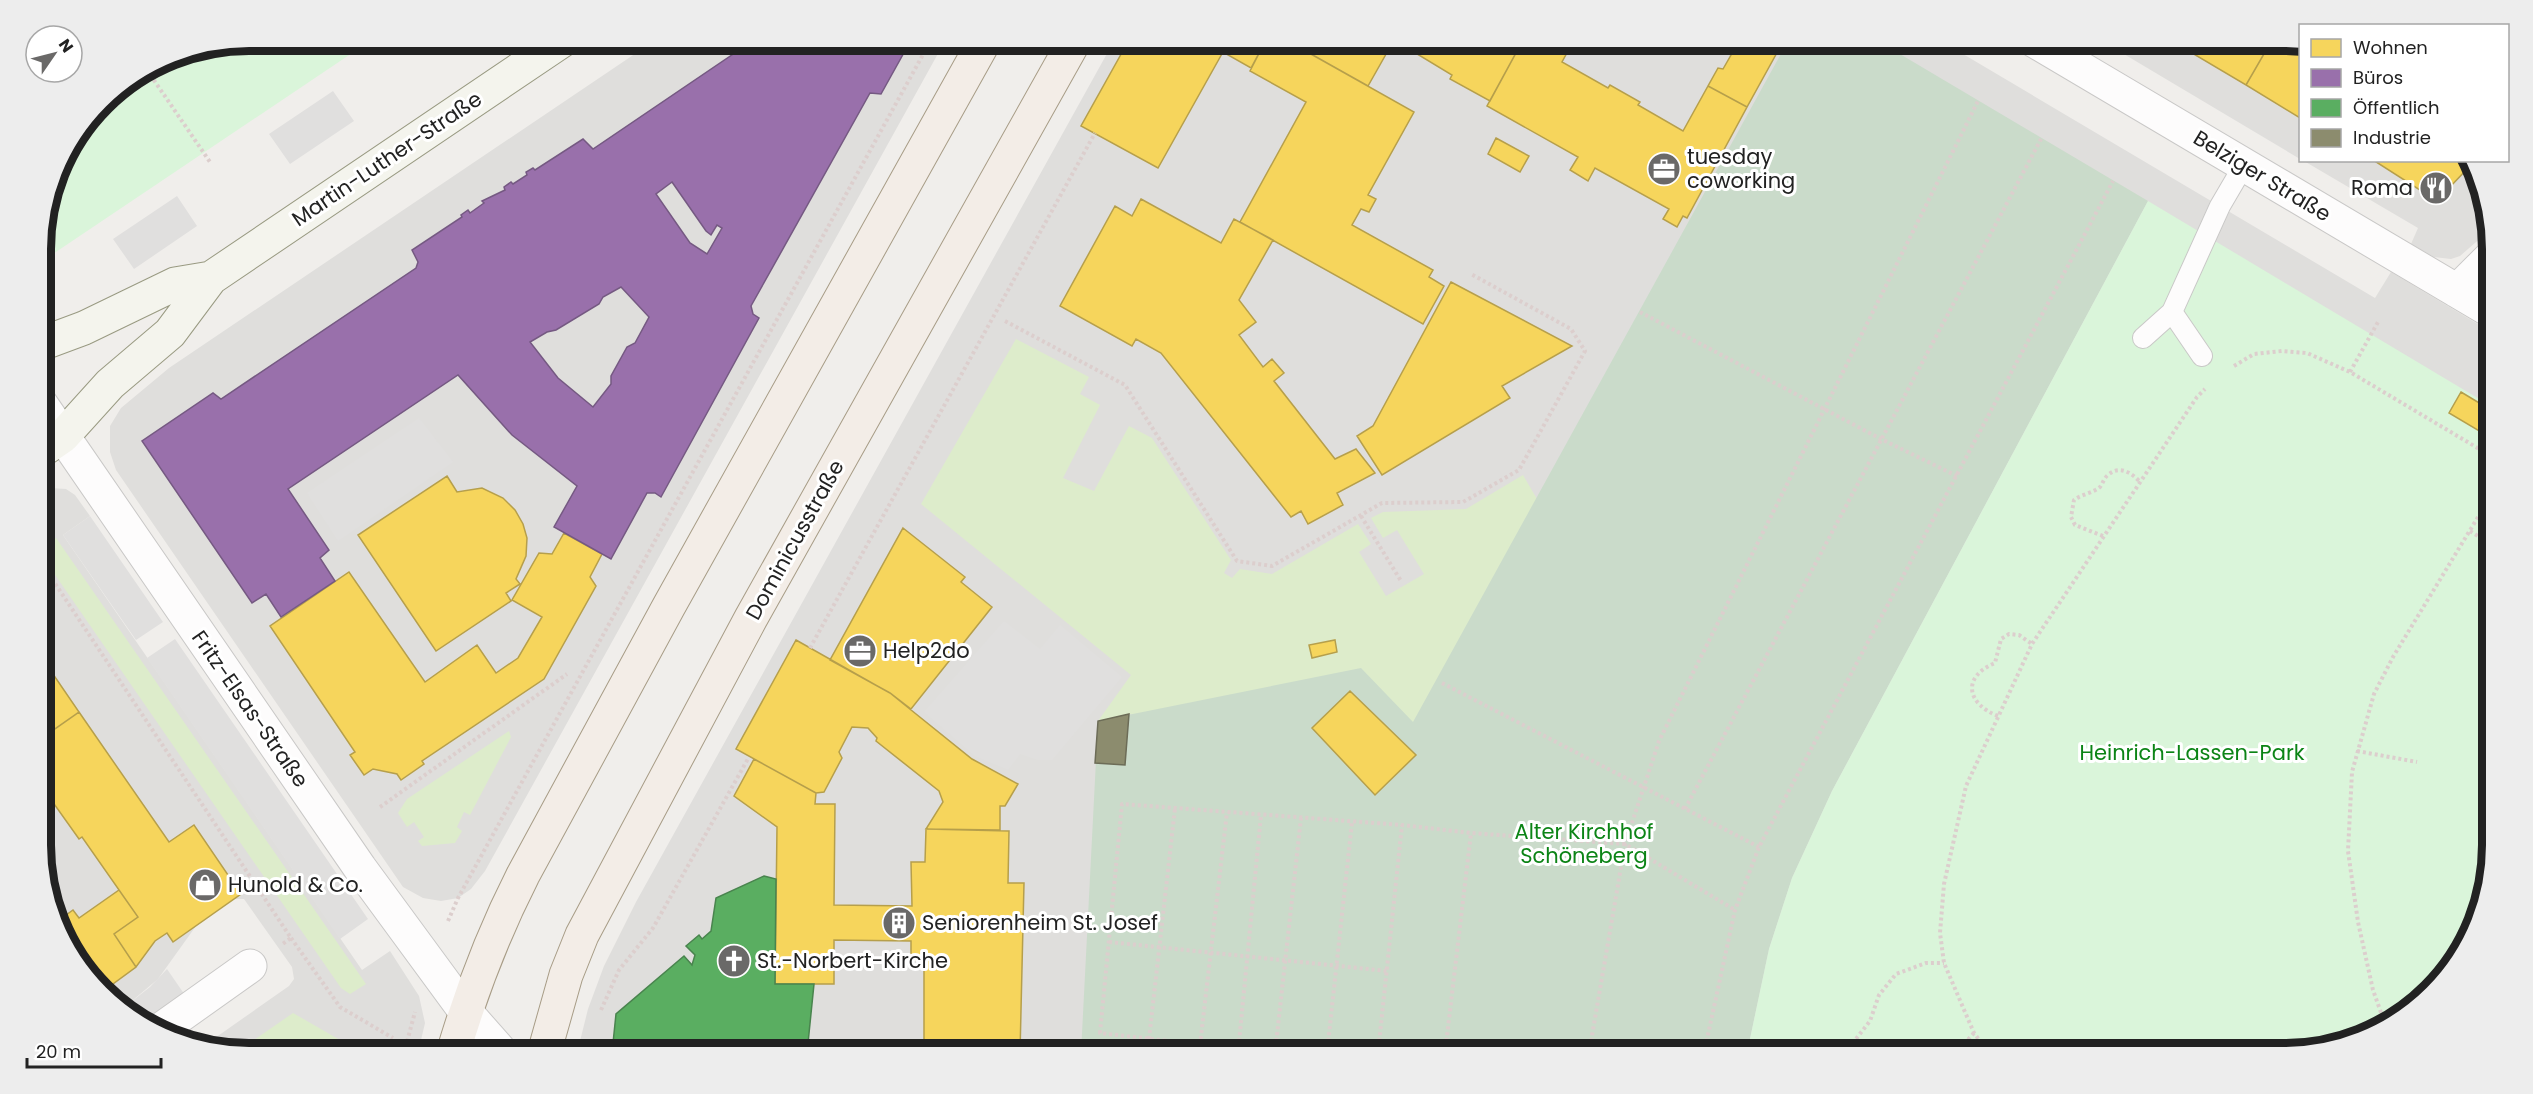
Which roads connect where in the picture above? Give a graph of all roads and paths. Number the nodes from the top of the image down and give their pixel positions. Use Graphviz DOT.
graph roads {
  1 [pos="546,51"];
  2 [pos="925,51"];
  3 [pos="979,51"];
  4 [pos="1069,51"];
  5 [pos="2052,51"];
  6 [pos="152,77"];
  7 [pos="1978,101"];
  8 [pos="1095,133"];
  9 [pos="2041,139"];
  10 [pos="210,162"];
  11 [pos="2244,165"];
  12 [pos="2113,181"];
  13 [pos="2482,266"];
  14 [pos="1471,274"];
  15 [pos="211,278"];
  16 [pos="2457,291"];
  17 [pos="2482,306"];
  18 [pos="1640,312"];
  19 [pos="2172,312"];
  20 [pos="1005,321"];
  21 [pos="2378,322"];
  22 [pos="2143,338"];
  23 [pos="51,340"];
  24 [pos="2202,356"];
  25 [pos="2225,372"];
  26 [pos="2350,372"];
  27 [pos="2209,384"];
  28 [pos="1825,410"];
  29 [pos="1881,439"];
  30 [pos="52,443"];
  31 [pos="2482,451"];
  32 [pos="1957,476"];
  33 [pos="2141,483"];
  34 [pos="2482,511"];
  35 [pos="1361,516"];
  36 [pos="2470,531"];
  37 [pos="2103,536"];
  38 [pos="2482,538"];
  39 [pos="51,578"];
  40 [pos="1401,581"];
  41 [pos="2032,644"];
  42 [pos="810,648"];
  43 [pos="567,674"];
  44 [pos="1442,683"];
  45 [pos="1998,716"];
  46 [pos="2358,751"];
  47 [pos="749,757"];
  48 [pos="2416,762"];
  49 [pos="1642,788"];
  50 [pos="380,807"];
  51 [pos="1175,808"];
  52 [pos="1685,810"];
  53 [pos="1227,812"];
  54 [pos="1261,815"];
  55 [pos="1300,818"];
  56 [pos="1352,822"];
  57 [pos="1402,825"];
  58 [pos="1471,833"];
  59 [pos="1625,844"];
  60 [pos="1759,847"];
  61 [pos="458,897"];
  62 [pos="1735,910"];
  63 [pos="291,938"];
  64 [pos="1109,942"];
  65 [pos="1159,948"];
  66 [pos="1210,953"];
  67 [pos="1248,957"];
  68 [pos="1285,961"];
  69 [pos="1944,963"];
  70 [pos="250,966"];
  71 [pos="1337,966"];
  72 [pos="1387,971"];
  73 [pos="417,1006"];
  74 [pos="465,1011"];
  75 [pos="2382,1016"];
  76 [pos="598,1019"];
  77 [pos="167,1025"];
  78 [pos="1974,1033"];
  79 [pos="393,1038"];
  80 [pos="1149,1039"];
  81 [pos="407,1043"];
  82 [pos="456,1043"];
  83 [pos="493,1043"];
  84 [pos="547,1043"];
  85 [pos="1183,1043"];
  86 [pos="1200,1043"];
  87 [pos="1239,1043"];
  88 [pos="1275,1043"];
  89 [pos="1328,1043"];
  90 [pos="1379,1043"];
  91 [pos="1446,1043"];
  92 [pos="1591,1043"];
  93 [pos="1706,1043"];
  94 [pos="1853,1043"];
  95 [pos="1965,1043"];
  96 [pos="1982,1043"];
  1 -- 15 [label="street, Martin-Luther-Straße"];
  2 -- 61 [label="path"];
  3 -- 74 [label="main road"];
  4 -- 84 [label="main road, Dominicusstraße"];
  5 -- 11 [label="street, Belziger Straße"];
  6 -- 10 [label="path"];
  7 -- 28 [label="path"];
  8 -- 42 [label="path"];
  9 -- 29 [label="path"];
  11 -- 16 [label="street, Belziger Straße"];
  11 -- 19 [label="lane"];
  12 -- 32 [label="path"];
  13 -- 16 [label="street"];
  14 -- 35 [label="path"];
  15 -- 23 [label="street, Martin-Luther-Straße"];
  15 -- 30 [label="street, Martin-Luther-Straße"];
  16 -- 17 [label="street, Belziger Straße"];
  18 -- 28 [label="path"];
  19 -- 22 [label="lane"];
  19 -- 24 [label="lane"];
  20 -- 35 [label="path"];
  21 -- 26 [label="path"];
  25 -- 26 [label="path"];
  26 -- 31 [label="path"];
  27 -- 33 [label="path"];
  28 -- 29 [label="path"];
  28 -- 49 [label="path"];
  29 -- 32 [label="path"];
  29 -- 52 [label="path"];
  30 -- 74 [label="street, Fritz-Elsas-Straße"];
  32 -- 60 [label="path"];
  33 -- 37 [label="path"];
  33 -- 37 [label="path"];
  34 -- 36 [label="path"];
  35 -- 40 [label="path"];
  36 -- 38 [label="path"];
  36 -- 46 [label="path"];
  37 -- 41 [label="path"];
  39 -- 63 [label="path"];
  41 -- 45 [label="path"];
  41 -- 45 [label="path"];
  43 -- 50 [label="path"];
  44 -- 49 [label="path"];
  45 -- 69 [label="path"];
  46 -- 48 [label="path"];
  46 -- 75 [label="path"];
  47 -- 76 [label="path"];
  49 -- 52 [label="path"];
  49 -- 59 [label="path"];
  51 -- 53 [label="path"];
  51 -- 64 [label="path"];
  51 -- 65 [label="path"];
  52 -- 60 [label="path"];
  53 -- 54 [label="path"];
  53 -- 66 [label="path"];
  54 -- 55 [label="path"];
  54 -- 67 [label="path"];
  55 -- 56 [label="path"];
  55 -- 68 [label="path"];
  56 -- 57 [label="path"];
  56 -- 71 [label="path"];
  57 -- 58 [label="path"];
  57 -- 72 [label="path"];
  58 -- 59 [label="path"];
  58 -- 91 [label="path"];
  59 -- 62 [label="path"];
  59 -- 92 [label="path"];
  60 -- 62 [label="path"];
  62 -- 93 [label="path"];
  63 -- 70 [label="path"];
  63 -- 79 [label="path"];
  64 -- 65 [label="path"];
  64 -- 80 [label="path"];
  65 -- 66 [label="path"];
  65 -- 80 [label="path"];
  66 -- 67 [label="path"];
  66 -- 86 [label="path"];
  67 -- 68 [label="path"];
  67 -- 87 [label="path"];
  68 -- 71 [label="path"];
  68 -- 88 [label="path"];
  69 -- 78 [label="path"];
  69 -- 94 [label="path"];
  70 -- 77 [label="street"];
  71 -- 72 [label="path"];
  71 -- 89 [label="path"];
  72 -- 90 [label="path"];
  73 -- 81 [label="path"];
  74 -- 82 [label="main road"];
  74 -- 83 [label="street, Fritz-Elsas-Straße"];
  78 -- 95 [label="path"];
  78 -- 96 [label="path"];
  80 -- 85 [label="path"];
}
